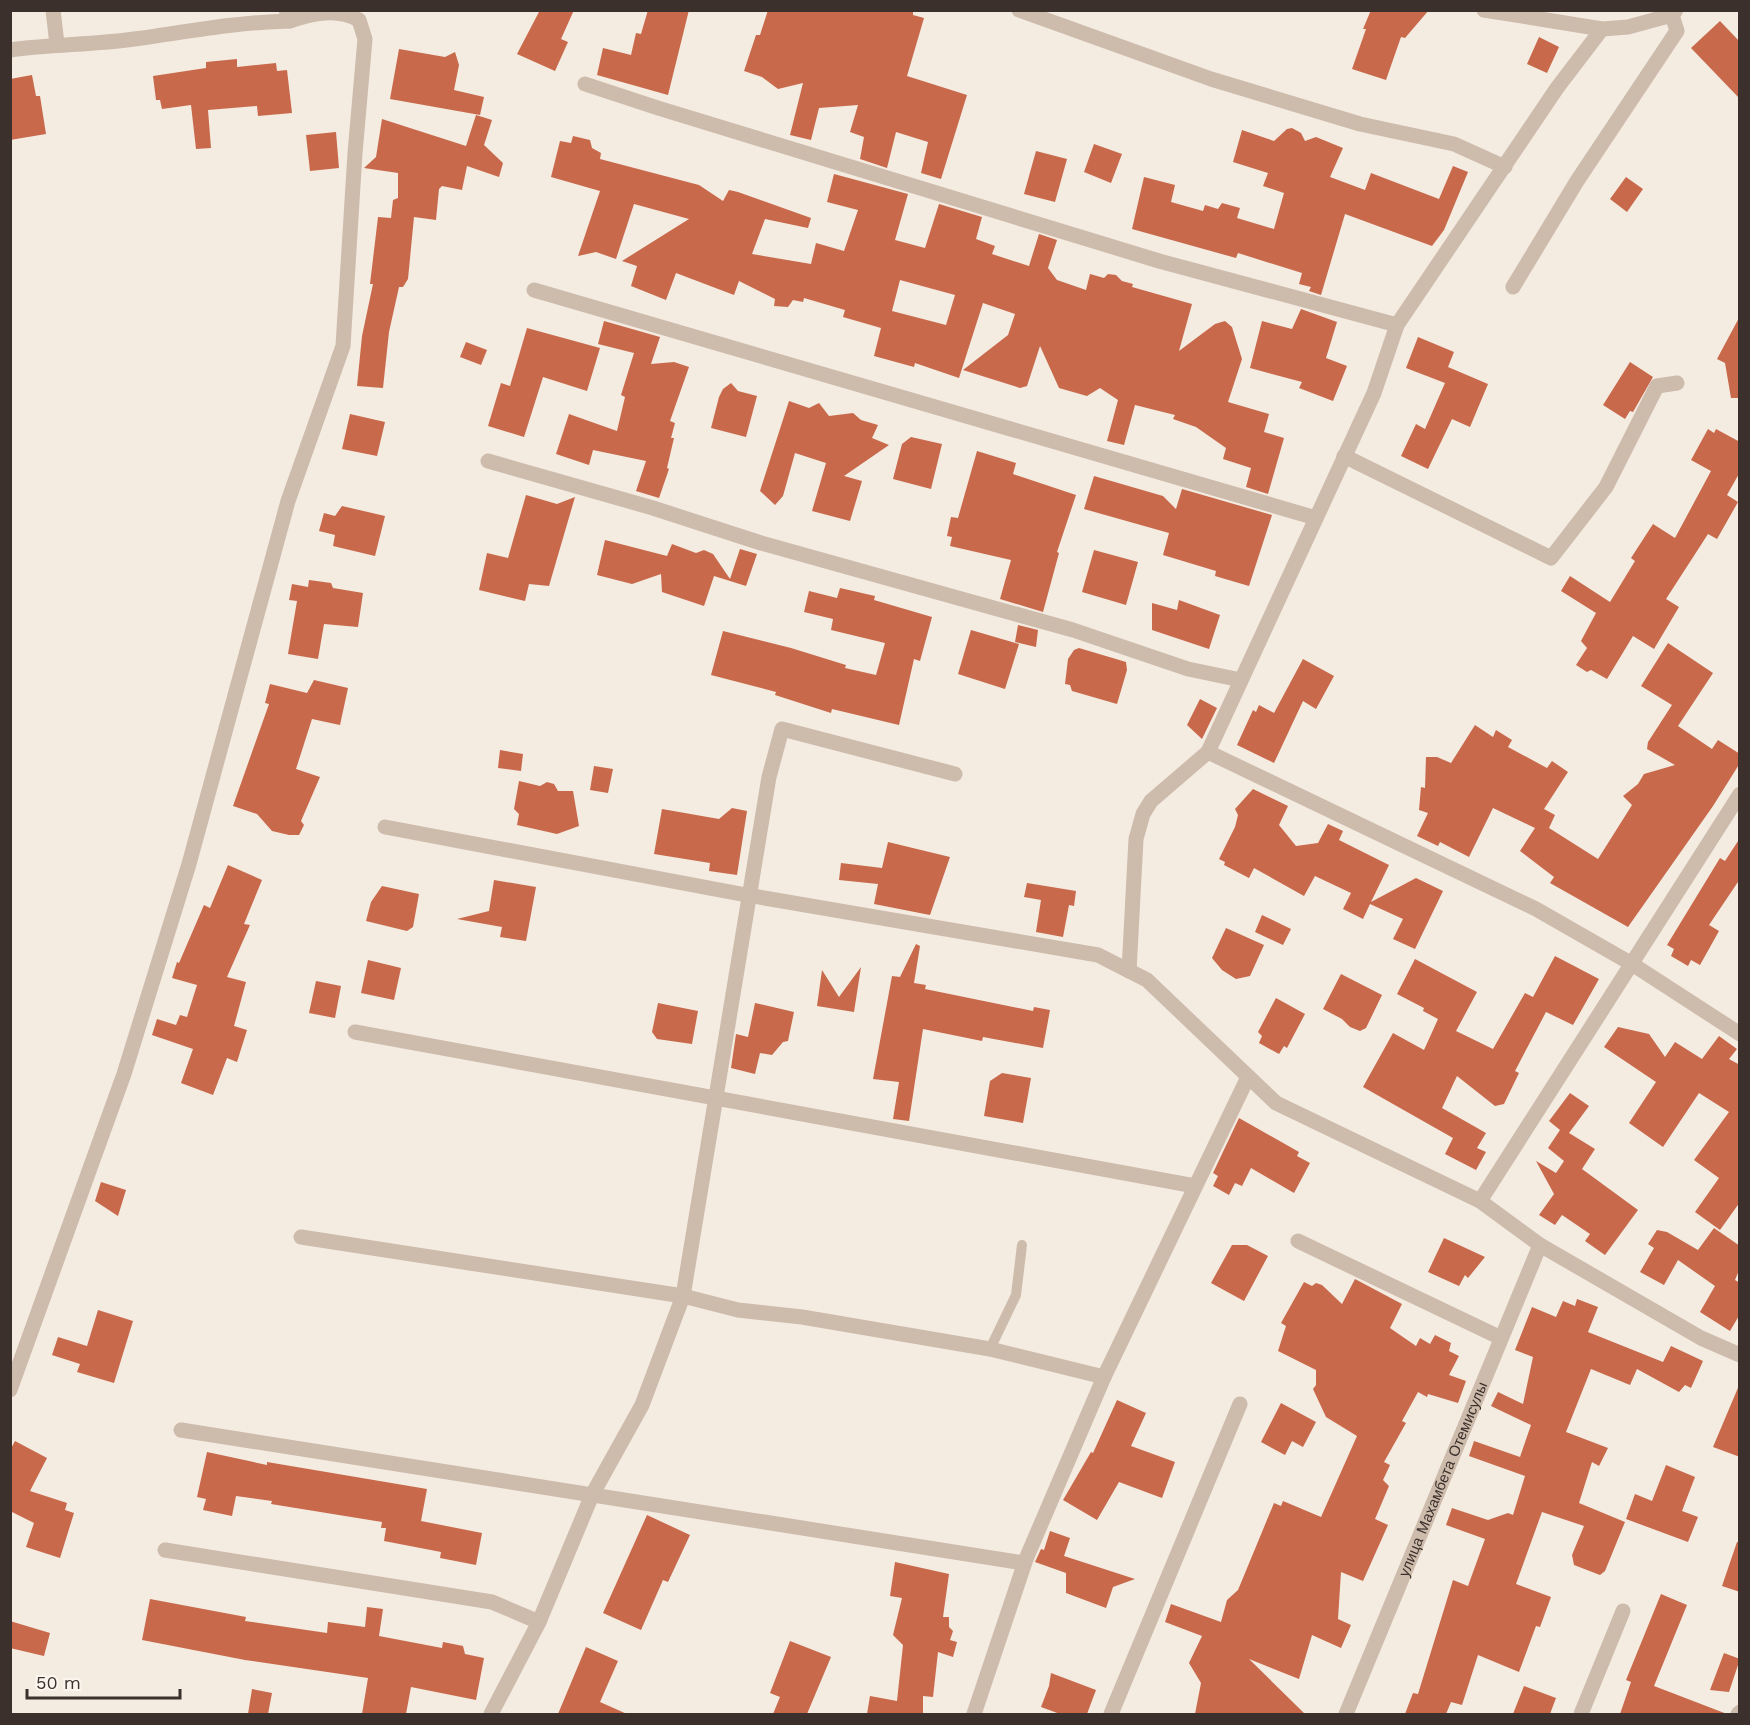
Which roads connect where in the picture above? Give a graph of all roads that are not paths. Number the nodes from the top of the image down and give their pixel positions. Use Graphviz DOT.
graph roads {
  1 [pos="53,10"];
  2 [pos="1019,10"];
  3 [pos="1484,10"];
  4 [pos="1674,13"];
  5 [pos="288,16"];
  6 [pos="1602,29"];
  7 [pos="57,44"];
  8 [pos="10,50"];
  9 [pos="585,84"];
  10 [pos="1505,167"];
  11 [pos="1513,287"];
  12 [pos="534,290"];
  13 [pos="1397,326"];
  14 [pos="1677,382"];
  15 [pos="1344,456"];
  16 [pos="488,461"];
  17 [pos="1316,518"];
  18 [pos="1241,680"];
  19 [pos="1208,752"];
  20 [pos="955,774"];
  21 [pos="1740,795"];
  22 [pos="385,827"];
  23 [pos="750,895"];
  24 [pos="1632,964"];
  25 [pos="1129,971"];
  26 [pos="354,1032"];
  27 [pos="1740,1034"];
  28 [pos="1248,1077"];
  29 [pos="714,1100"];
  30 [pos="1195,1186"];
  31 [pos="1480,1201"];
  32 [pos="301,1238"];
  33 [pos="1298,1241"];
  34 [pos="1022,1245"];
  35 [pos="1540,1245"];
  36 [pos="683,1296"];
  37 [pos="1501,1338"];
  38 [pos="990,1349"];
  39 [pos="1740,1354"];
  40 [pos="1104,1377"];
  41 [pos="10,1390"];
  42 [pos="1240,1404"];
  43 [pos="181,1430"];
  44 [pos="592,1495"];
  45 [pos="165,1550"];
  46 [pos="1024,1563"];
  47 [pos="1623,1611"];
  48 [pos="539,1622"];
  49 [pos="491,1714"];
  50 [pos="974,1714"];
  51 [pos="1111,1714"];
  52 [pos="1346,1714"];
  53 [pos="1581,1714"];
  1 -- 7 [label="street"];
  2 -- 10 [label="street"];
  3 -- 6 [label="street"];
  4 -- 6 [label="street"];
  4 -- 11 [label="street"];
  5 -- 7 [label="street"];
  5 -- 41 [label="street"];
  6 -- 10 [label="street"];
  7 -- 8 [label="street"];
  9 -- 13 [label="street"];
  10 -- 13 [label="street"];
  12 -- 17 [label="street"];
  13 -- 15 [label="street"];
  14 -- 15 [label="street"];
  15 -- 17 [label="street"];
  16 -- 18 [label="street"];
  17 -- 18 [label="street"];
  18 -- 19 [label="street"];
  19 -- 24 [label="street"];
  19 -- 25 [label="street"];
  20 -- 23 [label="street"];
  21 -- 24 [label="street"];
  22 -- 23 [label="street"];
  23 -- 25 [label="street"];
  23 -- 29 [label="street"];
  24 -- 27 [label="street"];
  24 -- 31 [label="street"];
  25 -- 28 [label="street"];
  26 -- 29 [label="street"];
  28 -- 30 [label="street"];
  28 -- 31 [label="street"];
  29 -- 30 [label="street"];
  29 -- 36 [label="street"];
  30 -- 40 [label="street"];
  31 -- 35 [label="street"];
  32 -- 36 [label="street"];
  33 -- 37 [label="street"];
  34 -- 38 [label="lane"];
  35 -- 37 [label="street, улица Махамбета Отемисулы"];
  35 -- 39 [label="street"];
  36 -- 38 [label="street"];
  36 -- 44 [label="street"];
  37 -- 52 [label="street, улица Махамбета Отемисулы"];
  38 -- 40 [label="street"];
  40 -- 46 [label="street"];
  42 -- 51 [label="street"];
  43 -- 44 [label="street"];
  44 -- 46 [label="street"];
  44 -- 48 [label="street"];
  45 -- 48 [label="street"];
  46 -- 50 [label="street"];
  47 -- 53 [label="street"];
  48 -- 49 [label="street"];
}
